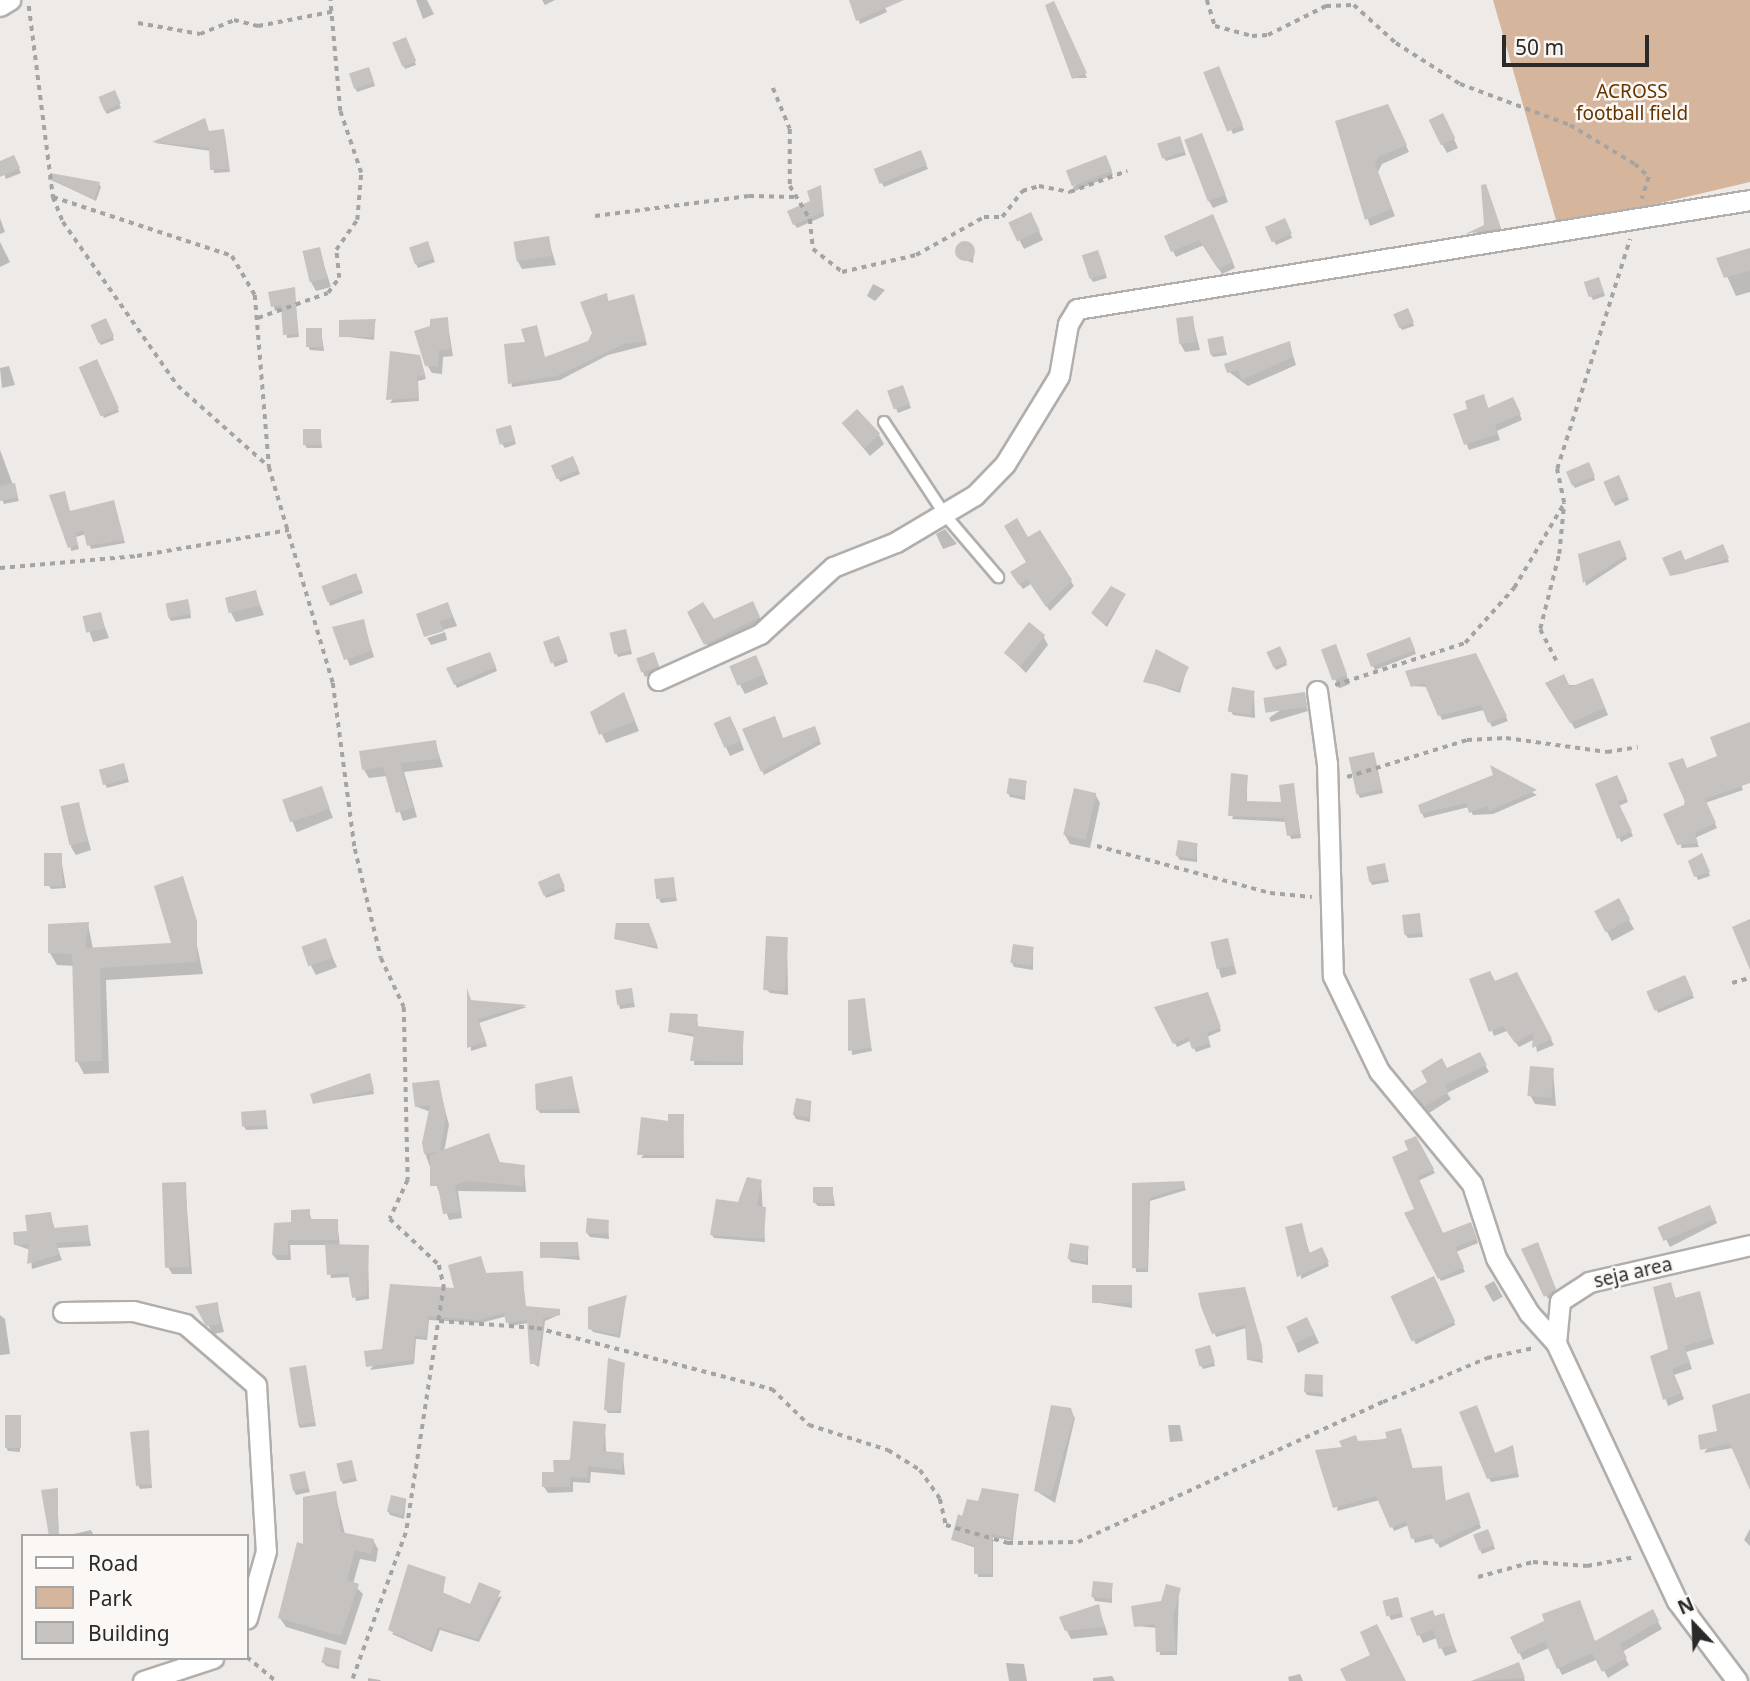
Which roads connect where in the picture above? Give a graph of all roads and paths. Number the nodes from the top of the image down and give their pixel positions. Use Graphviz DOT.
graph roads {
  1 [pos="10,0"];
  2 [pos="28,0"];
  3 [pos="330,0"];
  4 [pos="0,6"];
  5 [pos="336,11"];
  6 [pos="138,23"];
  7 [pos="773,88"];
  8 [pos="1127,170"];
  9 [pos="54,197"];
  10 [pos="794,197"];
  11 [pos="1750,200"];
  12 [pos="595,216"];
  13 [pos="258,318"];
  14 [pos="884,422"];
  15 [pos="269,467"];
  16 [pos="1564,503"];
  17 [pos="945,514"];
  18 [pos="289,530"];
  19 [pos="0,568"];
  20 [pos="998,577"];
  21 [pos="658,680"];
  22 [pos="1317,691"];
  23 [pos="1638,747"];
  24 [pos="1327,779"];
  25 [pos="1097,846"];
  26 [pos="1330,899"];
  27 [pos="1750,978"];
  28 [pos="1732,983"];
  29 [pos="1750,1245"];
  30 [pos="63,1312"];
  31 [pos="439,1321"];
  32 [pos="1556,1343"];
  33 [pos="1655,1558"];
  34 [pos="1478,1577"];
  35 [pos="248,1614"];
  36 [pos="248,1658"];
  37 [pos="207,1660"];
  38 [pos="143,1681"];
  39 [pos="276,1681"];
  40 [pos="352,1681"];
  41 [pos="1737,1681"];
  1 -- 4 [label="street"];
  2 -- 9 [label="path"];
  3 -- 5 [label="path"];
  5 -- 6 [label="path"];
  5 -- 13 [label="path"];
  7 -- 10 [label="path"];
  8 -- 10 [label="path"];
  9 -- 13 [label="path"];
  9 -- 15 [label="path"];
  10 -- 12 [label="path"];
  11 -- 17 [label="street"];
  13 -- 15 [label="path"];
  14 -- 17 [label="lane"];
  15 -- 18 [label="path"];
  16 -- 22 [label="path"];
  17 -- 20 [label="lane"];
  17 -- 21 [label="street"];
  18 -- 19 [label="path"];
  18 -- 31 [label="path"];
  22 -- 24 [label="street"];
  23 -- 24 [label="path"];
  24 -- 26 [label="street"];
  25 -- 26 [label="path"];
  26 -- 32 [label="street"];
  27 -- 28 [label="path"];
  29 -- 32 [label="street, seja area"];
  30 -- 35 [label="street"];
  31 -- 32 [label="path"];
  31 -- 40 [label="path"];
  32 -- 33 [label="street"];
  33 -- 34 [label="path"];
  33 -- 41 [label="street"];
  36 -- 39 [label="path"];
  37 -- 38 [label="street"];
}
